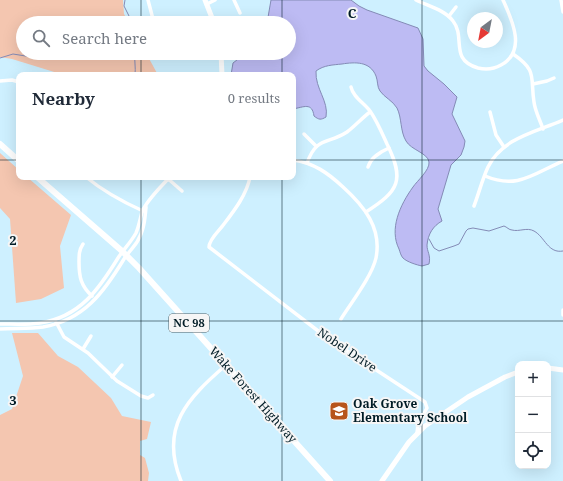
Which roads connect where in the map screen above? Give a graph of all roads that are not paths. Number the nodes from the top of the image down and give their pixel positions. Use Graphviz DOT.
graph roads {
  1 [pos="148,0"];
  2 [pos="215,0"];
  3 [pos="234,0"];
  4 [pos="416,0"];
  5 [pos="503,0"];
  6 [pos="561,0"];
  7 [pos="206,2"];
  8 [pos="456,7"];
  9 [pos="240,12"];
  10 [pos="563,12"];
  11 [pos="152,16"];
  12 [pos="211,16"];
  13 [pos="449,16"];
  14 [pos="513,54"];
  15 [pos="221,60"];
  16 [pos="222,72"];
  17 [pos="554,78"];
  18 [pos="0,81"];
  19 [pos="16,81"];
  20 [pos="533,84"];
  21 [pos="351,87"];
  22 [pos="370,112"];
  23 [pos="490,112"];
  24 [pos="563,120"];
  25 [pos="543,128"];
  26 [pos="304,134"];
  27 [pos="0,144"];
  28 [pos="316,146"];
  29 [pos="504,147"];
  30 [pos="389,148"];
  31 [pos="16,158"];
  32 [pos="296,161"];
  33 [pos="563,162"];
  34 [pos="307,163"];
  35 [pos="368,167"];
  36 [pos="485,176"];
  37 [pos="40,180"];
  38 [pos="90,180"];
  39 [pos="166,180"];
  40 [pos="170,180"];
  41 [pos="249,180"];
  42 [pos="182,191"];
  43 [pos="474,206"];
  44 [pos="144,211"];
  45 [pos="366,212"];
  46 [pos="83,244"];
  47 [pos="209,247"];
  48 [pos="204,250"];
  49 [pos="124,253"];
  50 [pos="91,296"];
  51 [pos="96,300"];
  52 [pos="563,310"];
  53 [pos="563,315"];
  54 [pos="55,319"];
  55 [pos="341,319"];
  56 [pos="57,324"];
  57 [pos="0,327"];
  58 [pos="91,336"];
  59 [pos="83,349"];
  60 [pos="122,365"];
  61 [pos="226,365"];
  62 [pos="551,368"];
  63 [pos="563,370"];
  64 [pos="515,373"];
  65 [pos="112,377"];
  66 [pos="153,395"];
  67 [pos="417,433"];
  68 [pos="181,481"];
  69 [pos="330,481"];
  70 [pos="382,481"];
  1 -- 11 [label="street"];
  2 -- 7 [label="street"];
  3 -- 9 [label="street"];
  4 -- 13 [label="street"];
  5 -- 14 [label="street"];
  6 -- 10 [label="street"];
  7 -- 12 [label="street"];
  8 -- 13 [label="street"];
  13 -- 14 [label="street"];
  14 -- 20 [label="street"];
  15 -- 16 [label="street"];
  17 -- 20 [label="street"];
  18 -- 19 [label="street"];
  20 -- 25 [label="street"];
  21 -- 22 [label="street"];
  22 -- 28 [label="street"];
  22 -- 30 [label="street"];
  23 -- 29 [label="street"];
  24 -- 25 [label="street"];
  25 -- 29 [label="street"];
  26 -- 28 [label="street"];
  27 -- 31 [label="highway"];
  28 -- 34 [label="street"];
  29 -- 36 [label="street"];
  30 -- 35 [label="street"];
  30 -- 45 [label="street"];
  32 -- 34 [label="street"];
  33 -- 36 [label="street"];
  34 -- 45 [label="street"];
  36 -- 43 [label="street"];
  37 -- 49 [label="highway, Wake Forest Highway / NC 98"];
  38 -- 44 [label="street"];
  39 -- 44 [label="street"];
  40 -- 42 [label="street"];
  41 -- 47 [label="street"];
  44 -- 49 [label="street"];
  45 -- 55 [label="street"];
  46 -- 50 [label="street"];
  47 -- 48 [label="street"];
  47 -- 67 [label="street, Nobel Drive"];
  49 -- 50 [label="street"];
  49 -- 51 [label="street"];
  49 -- 61 [label="highway, Wake Forest Highway / NC 98"];
  50 -- 51 [label="street"];
  50 -- 54 [label="street"];
  51 -- 56 [label="street"];
  52 -- 53 [label="street"];
  54 -- 56 [label="street"];
  54 -- 57 [label="street"];
  56 -- 57 [label="street"];
  56 -- 59 [label="street"];
  58 -- 59 [label="street"];
  59 -- 65 [label="street"];
  60 -- 65 [label="street"];
  61 -- 68 [label="street"];
  61 -- 69 [label="highway, Wake Forest Highway / NC 98"];
  62 -- 63 [label="street"];
  64 -- 67 [label="street"];
  65 -- 66 [label="street"];
  67 -- 70 [label="street"];
}
